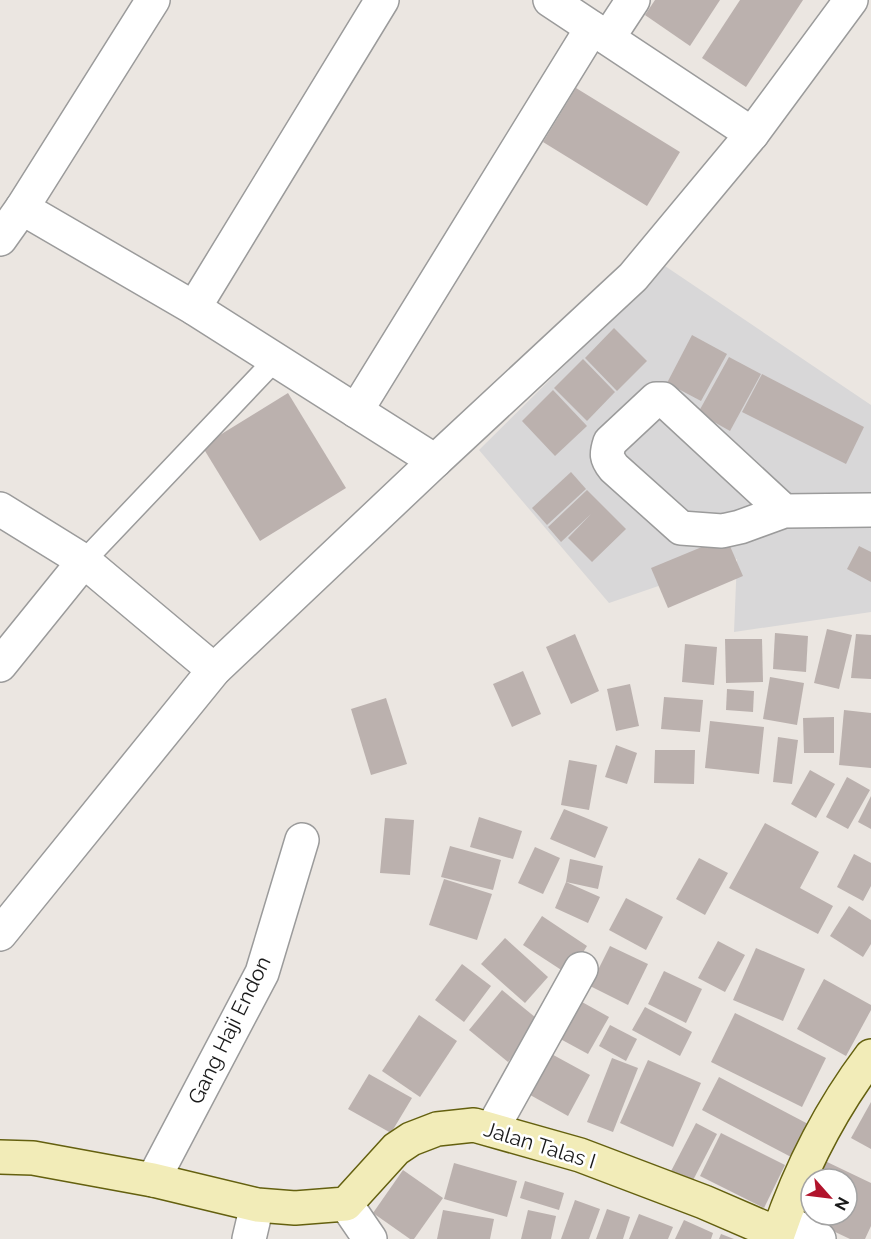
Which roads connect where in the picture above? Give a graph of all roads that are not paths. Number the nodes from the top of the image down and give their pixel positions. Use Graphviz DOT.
graph roads {
  1 [pos="153,0"];
  2 [pos="382,0"];
  3 [pos="550,0"];
  4 [pos="633,0"];
  5 [pos="851,0"];
  6 [pos="600,33"];
  7 [pos="752,134"];
  8 [pos="22,208"];
  9 [pos="0,239"];
  10 [pos="194,308"];
  11 [pos="275,360"];
  12 [pos="356,411"];
  13 [pos="435,462"];
  14 [pos="0,509"];
  15 [pos="871,510"];
  16 [pos="784,511"];
  17 [pos="84,561"];
  18 [pos="0,665"];
  19 [pos="214,670"];
  20 [pos="302,840"];
  21 [pos="0,934"];
  22 [pos="581,969"];
  23 [pos="871,1056"];
  24 [pos="492,1129"];
  25 [pos="0,1157"];
  26 [pos="153,1180"];
  27 [pos="346,1204"];
  28 [pos="257,1205"];
  29 [pos="779,1231"];
  30 [pos="249,1239"];
  31 [pos="370,1239"];
  32 [pos="819,1239"];
  1 -- 8 [label="street"];
  2 -- 10 [label="street"];
  3 -- 6 [label="street"];
  4 -- 6 [label="street"];
  5 -- 7 [label="street"];
  6 -- 7 [label="street"];
  6 -- 12 [label="street"];
  7 -- 13 [label="street"];
  8 -- 9 [label="street"];
  8 -- 10 [label="street"];
  10 -- 11 [label="street"];
  11 -- 12 [label="street"];
  11 -- 17 [label="lane"];
  12 -- 13 [label="street"];
  13 -- 19 [label="street"];
  14 -- 17 [label="street"];
  15 -- 16 [label="street"];
  16 -- 16 [label="street"];
  17 -- 18 [label="street"];
  17 -- 19 [label="street"];
  19 -- 21 [label="street"];
  20 -- 26 [label="street, Gang Haji Endon"];
  22 -- 24 [label="street"];
  23 -- 29 [label="street"];
  24 -- 27 [label="street, Jalan Talas I"];
  24 -- 29 [label="street, Jalan Talas I"];
  25 -- 26 [label="street"];
  26 -- 28 [label="street"];
  27 -- 28 [label="street"];
  27 -- 31 [label="street"];
  28 -- 30 [label="street"];
  29 -- 32 [label="street"];
}
